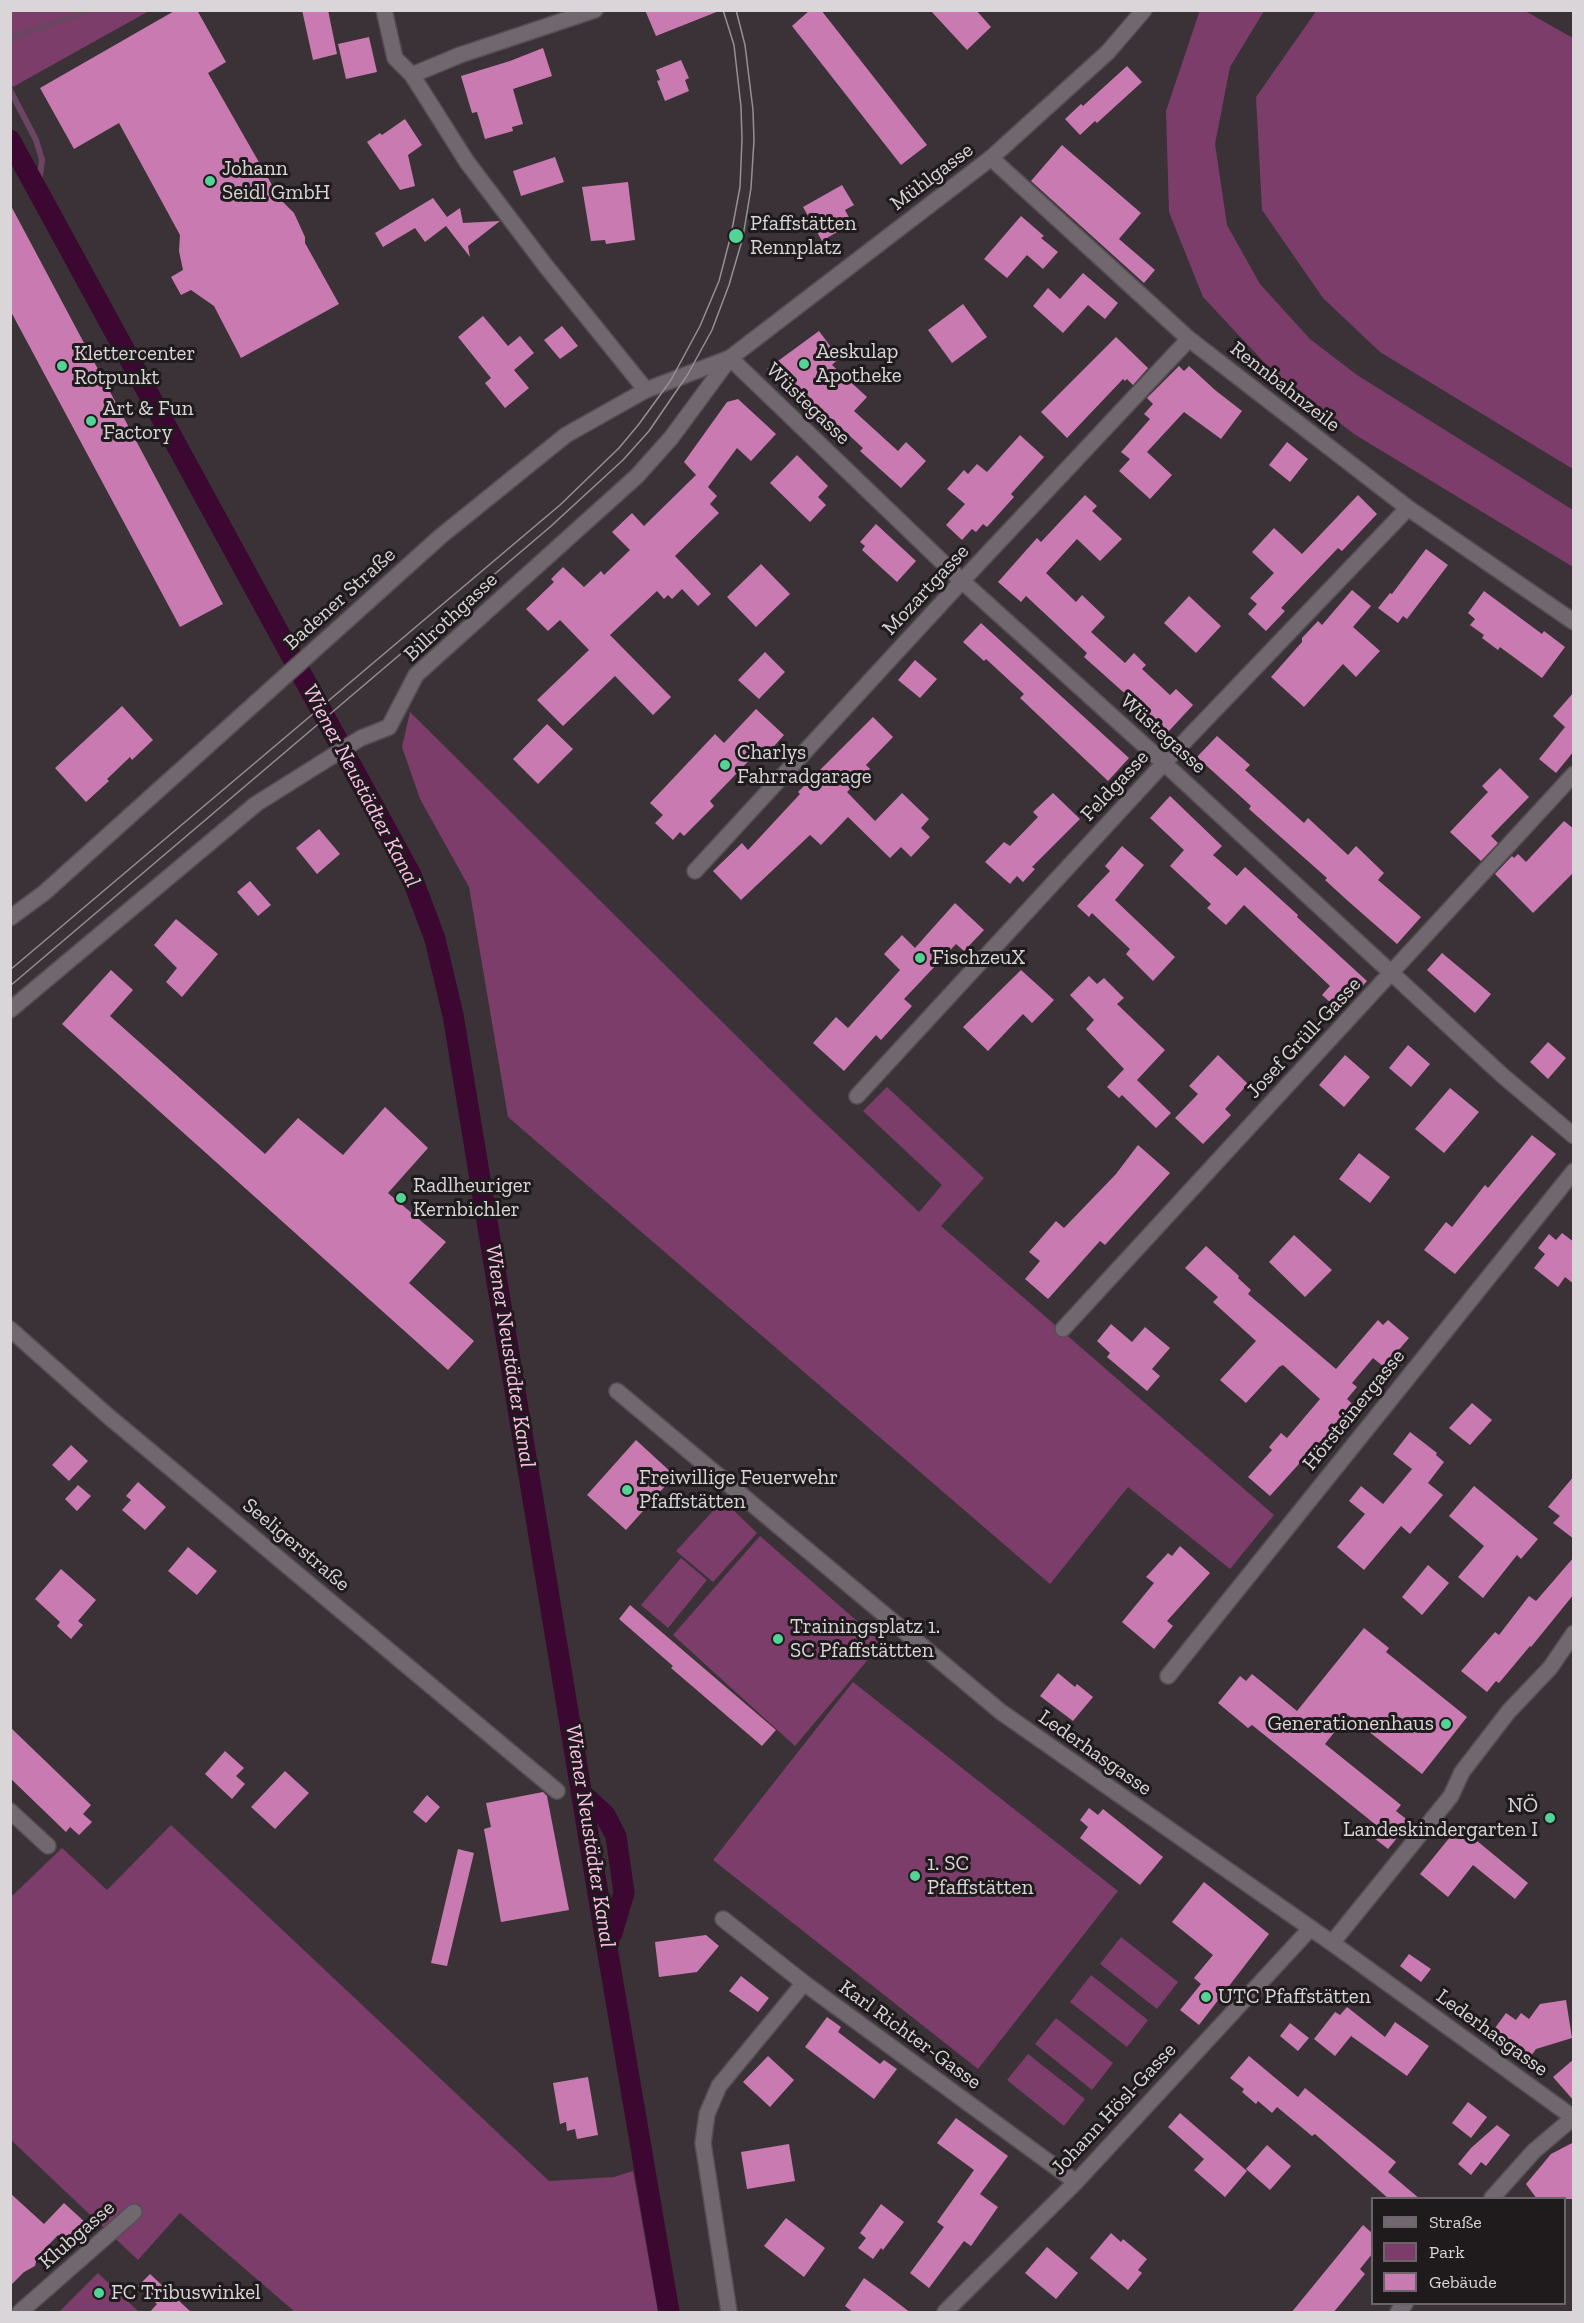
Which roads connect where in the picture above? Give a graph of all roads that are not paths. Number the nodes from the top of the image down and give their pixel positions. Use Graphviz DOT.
graph roads {
  1 [pos="384,10"];
  2 [pos="595,10"];
  3 [pos="1144,10"];
  4 [pos="412,75"];
  5 [pos="991,158"];
  6 [pos="1189,339"];
  7 [pos="730,358"];
  8 [pos="646,390"];
  9 [pos="1407,508"];
  10 [pos="962,581"];
  11 [pos="1574,622"];
  12 [pos="1164,763"];
  13 [pos="1574,774"];
  14 [pos="695,871"];
  15 [pos="10,918"];
  16 [pos="1392,974"];
  17 [pos="10,1010"];
  18 [pos="857,1096"];
  19 [pos="1574,1136"];
  20 [pos="1574,1171"];
  21 [pos="10,1329"];
  22 [pos="1063,1329"];
  23 [pos="617,1391"];
  24 [pos="1574,1633"];
  25 [pos="1168,1676"];
  26 [pos="556,1791"];
  27 [pos="10,1810"];
  28 [pos="48,1846"];
  29 [pos="723,1919"];
  30 [pos="1310,1929"];
  31 [pos="1332,1943"];
  32 [pos="804,1983"];
  33 [pos="1573,2117"];
  34 [pos="1076,2182"];
  35 [pos="1494,2197"];
  36 [pos="134,2212"];
  37 [pos="20,2313"];
  38 [pos="729,2313"];
  39 [pos="945,2313"];
  1 -- 4 [label="street"];
  2 -- 4 [label="street"];
  3 -- 5 [label="street, Mühlgasse"];
  4 -- 8 [label="street"];
  5 -- 6 [label="street, Rennbahnzeile"];
  5 -- 7 [label="street, Mühlgasse"];
  6 -- 9 [label="street, Rennbahnzeile"];
  6 -- 10 [label="street, Mozartgasse"];
  7 -- 8 [label="street, Badener Straße"];
  7 -- 10 [label="street, Wüstegasse"];
  7 -- 17 [label="street, Billrothgasse"];
  8 -- 15 [label="street, Badener Straße"];
  9 -- 11 [label="street, Rennbahnzeile"];
  9 -- 12 [label="street, Feldgasse"];
  10 -- 12 [label="street, Wüstegasse"];
  10 -- 14 [label="street, Mozartgasse"];
  12 -- 16 [label="street, Wüstegasse"];
  12 -- 18 [label="street, Feldgasse"];
  13 -- 16 [label="street, Josef Grüll-Gasse"];
  16 -- 19 [label="street, Wüstegasse"];
  16 -- 22 [label="street, Josef Grüll-Gasse"];
  20 -- 25 [label="street, Hörsteinergasse"];
  21 -- 26 [label="street, Seeligerstraße"];
  23 -- 30 [label="street, Lederhasgasse"];
  24 -- 31 [label="street"];
  27 -- 28 [label="street"];
  29 -- 32 [label="street, Karl Richter-Gasse"];
  30 -- 31 [label="street, Lederhasgasse"];
  30 -- 34 [label="street, Johann Hösl-Gasse"];
  31 -- 33 [label="street, Lederhasgasse"];
  32 -- 34 [label="street, Karl Richter-Gasse"];
  32 -- 38 [label="street"];
  33 -- 35 [label="street"];
  34 -- 39 [label="street, Johann Hösl-Gasse"];
  36 -- 37 [label="street, Klubgasse"];
}
